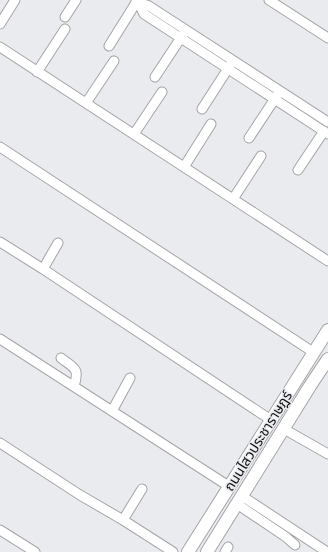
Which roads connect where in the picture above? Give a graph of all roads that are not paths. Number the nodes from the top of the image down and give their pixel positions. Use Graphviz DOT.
graph roads {
  1 [pos="15,0"];
  2 [pos="76,0"];
  3 [pos="136,1"];
  4 [pos="271,1"];
  5 [pos="65,17"];
  6 [pos="0,24"];
  7 [pos="65,29"];
  8 [pos="184,34"];
  9 [pos="328,38"];
  10 [pos="109,46"];
  11 [pos="0,48"];
  12 [pos="114,61"];
  13 [pos="231,65"];
  14 [pos="37,72"];
  15 [pos="155,77"];
  16 [pos="162,92"];
  17 [pos="277,95"];
  18 [pos="86,104"];
  19 [pos="202,109"];
  20 [pos="328,122"];
  21 [pos="211,124"];
  22 [pos="326,132"];
  23 [pos="134,134"];
  24 [pos="249,138"];
  25 [pos="0,147"];
  26 [pos="261,156"];
  27 [pos="184,167"];
  28 [pos="298,170"];
  29 [pos="233,199"];
  30 [pos="0,242"];
  31 [pos="58,243"];
  32 [pos="328,261"];
  33 [pos="43,269"];
  34 [pos="328,330"];
  35 [pos="0,339"];
  36 [pos="313,352"];
  37 [pos="61,358"];
  38 [pos="328,360"];
  39 [pos="130,378"];
  40 [pos="74,386"];
  41 [pos="112,411"];
  42 [pos="271,420"];
  43 [pos="284,429"];
  44 [pos="0,443"];
  45 [pos="328,454"];
  46 [pos="230,487"];
  47 [pos="142,489"];
  48 [pos="239,500"];
  49 [pos="123,520"];
  50 [pos="0,530"];
  51 [pos="295,545"];
  52 [pos="35,552"];
  53 [pos="173,552"];
  54 [pos="188,552"];
  55 [pos="207,552"];
  56 [pos="327,552"];
  1 -- 6 [label="street"];
  2 -- 5 [label="street"];
  3 -- 8 [label="street"];
  3 -- 10 [label="street"];
  4 -- 9 [label="street"];
  7 -- 14 [label="street"];
  8 -- 13 [label="street"];
  8 -- 15 [label="street"];
  11 -- 14 [label="street"];
  12 -- 18 [label="street"];
  13 -- 17 [label="street"];
  13 -- 19 [label="street"];
  14 -- 18 [label="street"];
  16 -- 23 [label="street"];
  17 -- 20 [label="street"];
  17 -- 22 [label="street"];
  17 -- 24 [label="street"];
  18 -- 23 [label="street"];
  21 -- 27 [label="street"];
  22 -- 28 [label="street"];
  23 -- 27 [label="street"];
  25 -- 36 [label="street"];
  26 -- 29 [label="street"];
  27 -- 29 [label="street"];
  29 -- 32 [label="street"];
  30 -- 33 [label="street"];
  31 -- 33 [label="street"];
  33 -- 42 [label="street"];
  34 -- 36 [label="main road, ถนนไสวประชาราษฎร์"];
  35 -- 40 [label="street"];
  36 -- 42 [label="main road, ถนนไสวประชาราษฎร์"];
  37 -- 40 [label="street"];
  38 -- 43 [label="main road, ถนนไสวประชาราษฎร์"];
  39 -- 41 [label="street"];
  40 -- 41 [label="street"];
  41 -- 46 [label="street"];
  42 -- 46 [label="main road, ถนนไสวประชาราษฎร์"];
  43 -- 45 [label="street"];
  43 -- 48 [label="main road, ถนนไสวประชาราษฎร์"];
  44 -- 49 [label="street"];
  46 -- 54 [label="main road, ถนนไสวประชาราษฎร์"];
  47 -- 49 [label="street"];
  48 -- 51 [label="street"];
  48 -- 55 [label="main road, ถนนไสวประชาราษฎร์"];
  48 -- 56 [label="street"];
  49 -- 53 [label="street"];
  50 -- 52 [label="street"];
}
